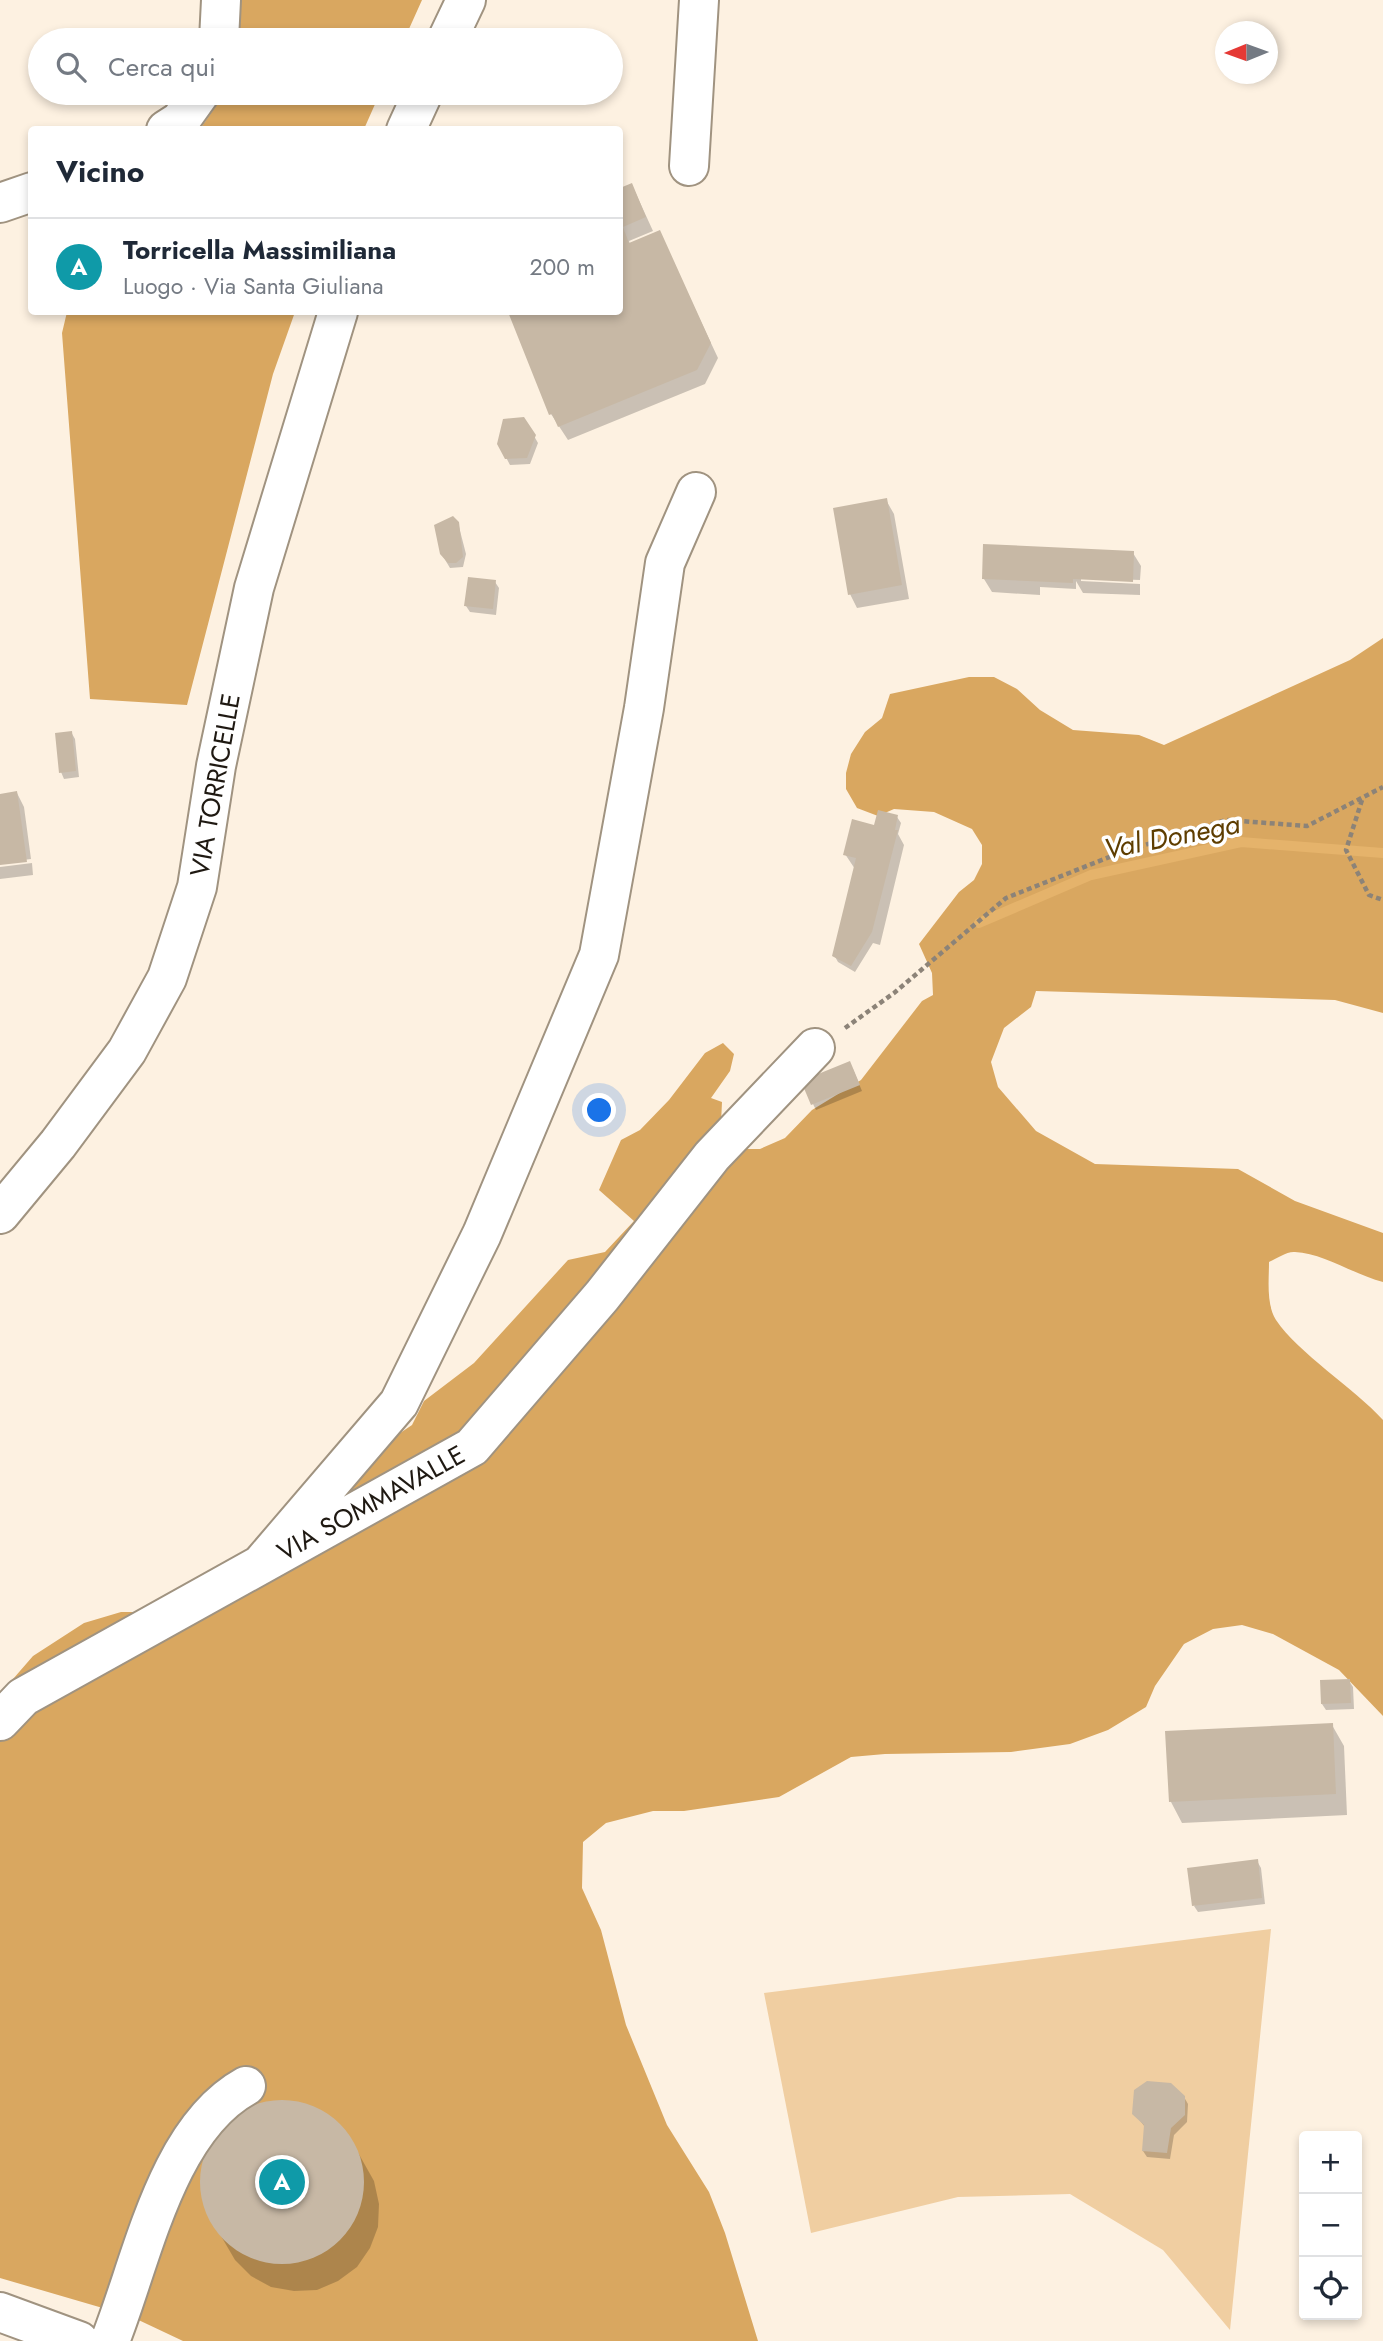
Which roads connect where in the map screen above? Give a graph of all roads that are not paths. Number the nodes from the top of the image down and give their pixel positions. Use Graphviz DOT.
graph roads {
  1 [pos="221,0"];
  2 [pos="466,0"];
  3 [pos="699,0"];
  4 [pos="220,28"];
  5 [pos="453,28"];
  6 [pos="191,105"];
  7 [pos="417,105"];
  8 [pos="172,126"];
  9 [pos="408,126"];
  10 [pos="689,166"];
  11 [pos="28,193"];
  12 [pos="0,203"];
  13 [pos="337,315"];
  14 [pos="696,492"];
  15 [pos="815,1048"];
  16 [pos="0,1214"];
  17 [pos="262,1563"];
  18 [pos="0,1721"];
  19 [pos="246,2086"];
  20 [pos="0,2312"];
  21 [pos="79,2341"];
  22 [pos="110,2341"];
  1 -- 4 [label="street"];
  2 -- 5 [label="street"];
  3 -- 10 [label="street"];
  6 -- 8 [label="street"];
  7 -- 9 [label="street"];
  11 -- 12 [label="street"];
  13 -- 16 [label="street, VIA TORRICELLE"];
  14 -- 17 [label="street"];
  15 -- 17 [label="street, VIA SOMMAVALLE"];
  17 -- 18 [label="street, VIA SOMMAVALLE"];
  19 -- 22 [label="street"];
  20 -- 21 [label="street"];
}
